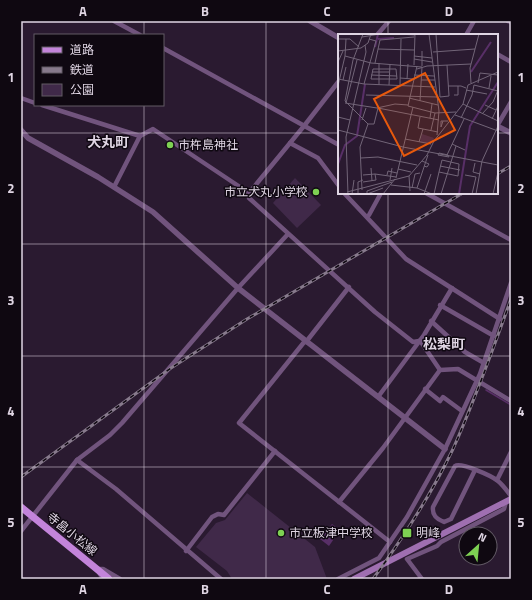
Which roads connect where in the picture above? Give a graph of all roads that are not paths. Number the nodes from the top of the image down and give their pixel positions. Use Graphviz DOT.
graph roads {
  1 [pos="114,21"];
  2 [pos="310,21"];
  3 [pos="389,21"];
  4 [pos="474,21"];
  5 [pos="138,34"];
  6 [pos="378,34"];
  7 [pos="467,34"];
  8 [pos="338,37"];
  9 [pos="164,49"];
  10 [pos="498,55"];
  11 [pos="511,62"];
  12 [pos="338,81"];
  13 [pos="21,98"];
  14 [pos="511,102"];
  15 [pos="34,103"];
  16 [pos="45,106"];
  17 [pos="498,124"];
  18 [pos="304,126"];
  19 [pos="498,126"];
  20 [pos="21,130"];
  21 [pos="511,133"];
  22 [pos="140,136"];
  23 [pos="290,143"];
  24 [pos="338,144"];
  25 [pos="338,185"];
  26 [pos="114,187"];
  27 [pos="249,193"];
  28 [pos="345,194"];
  29 [pos="380,194"];
  30 [pos="428,194"];
  31 [pos="369,215"];
  32 [pos="288,234"];
  33 [pos="511,240"];
  34 [pos="511,283"];
  35 [pos="349,287"];
  36 [pos="238,288"];
  37 [pos="452,288"];
  38 [pos="440,305"];
  39 [pos="500,319"];
  40 [pos="431,321"];
  41 [pos="494,336"];
  42 [pos="306,341"];
  43 [pos="419,341"];
  44 [pos="484,363"];
  45 [pos="440,370"];
  46 [pos="476,380"];
  47 [pos="425,390"];
  48 [pos="378,397"];
  49 [pos="511,401"];
  50 [pos="462,411"];
  51 [pos="404,418"];
  52 [pos="445,449"];
  53 [pos="275,451"];
  54 [pos="511,452"];
  55 [pos="77,460"];
  56 [pos="475,470"];
  57 [pos="497,480"];
  58 [pos="511,496"];
  59 [pos="508,501"];
  60 [pos="339,502"];
  61 [pos="21,507"];
  62 [pos="32,517"];
  63 [pos="21,531"];
  64 [pos="390,542"];
  65 [pos="186,551"];
  66 [pos="97,569"];
  67 [pos="104,579"];
  68 [pos="109,579"];
  69 [pos="120,579"];
  70 [pos="221,579"];
  71 [pos="338,579"];
  72 [pos="354,579"];
  73 [pos="422,579"];
  1 -- 5 [label="street"];
  2 -- 8 [label="street"];
  3 -- 6 [label="street"];
  4 -- 7 [label="street"];
  9 -- 18 [label="street"];
  10 -- 11 [label="street"];
  12 -- 18 [label="street"];
  13 -- 15 [label="street"];
  14 -- 17 [label="street"];
  16 -- 22 [label="street"];
  18 -- 23 [label="street"];
  18 -- 24 [label="street"];
  19 -- 21 [label="street"];
  20 -- 26 [label="street"];
  22 -- 26 [label="street"];
  22 -- 27 [label="street"];
  23 -- 25 [label="street"];
  23 -- 27 [label="street"];
  26 -- 36 [label="street"];
  27 -- 32 [label="street"];
  28 -- 37 [label="street"];
  29 -- 31 [label="street"];
  30 -- 33 [label="street"];
  32 -- 35 [label="street"];
  32 -- 36 [label="street"];
  34 -- 39 [label="street"];
  35 -- 42 [label="street"];
  35 -- 43 [label="street"];
  36 -- 42 [label="street"];
  36 -- 55 [label="street"];
  37 -- 38 [label="street"];
  37 -- 39 [label="street"];
  38 -- 40 [label="street"];
  38 -- 41 [label="street"];
  39 -- 41 [label="street"];
  40 -- 43 [label="street"];
  40 -- 44 [label="street"];
  41 -- 44 [label="street"];
  42 -- 48 [label="street"];
  42 -- 53 [label="street"];
  43 -- 45 [label="street"];
  43 -- 48 [label="street"];
  44 -- 46 [label="street"];
  45 -- 46 [label="street"];
  45 -- 47 [label="street"];
  46 -- 49 [label="street"];
  46 -- 50 [label="street"];
  47 -- 50 [label="street"];
  47 -- 51 [label="street"];
  48 -- 51 [label="street"];
  50 -- 52 [label="street"];
  51 -- 52 [label="street"];
  51 -- 60 [label="street"];
  52 -- 64 [label="street"];
  53 -- 60 [label="street"];
  53 -- 65 [label="street"];
  54 -- 57 [label="street"];
  55 -- 62 [label="street"];
  55 -- 65 [label="street"];
  56 -- 56 [label="street"];
  56 -- 57 [label="street"];
  57 -- 58 [label="street"];
  59 -- 72 [label="main road"];
  59 -- 73 [label="street"];
  60 -- 64 [label="street"];
  61 -- 62 [label="main road, 寺畠小松線"];
  62 -- 63 [label="street"];
  62 -- 66 [label="main road, 寺畠小松線"];
  64 -- 71 [label="street"];
  65 -- 70 [label="street"];
  66 -- 67 [label="street"];
  66 -- 68 [label="main road, 寺畠小松線"];
  66 -- 69 [label="street"];
}
